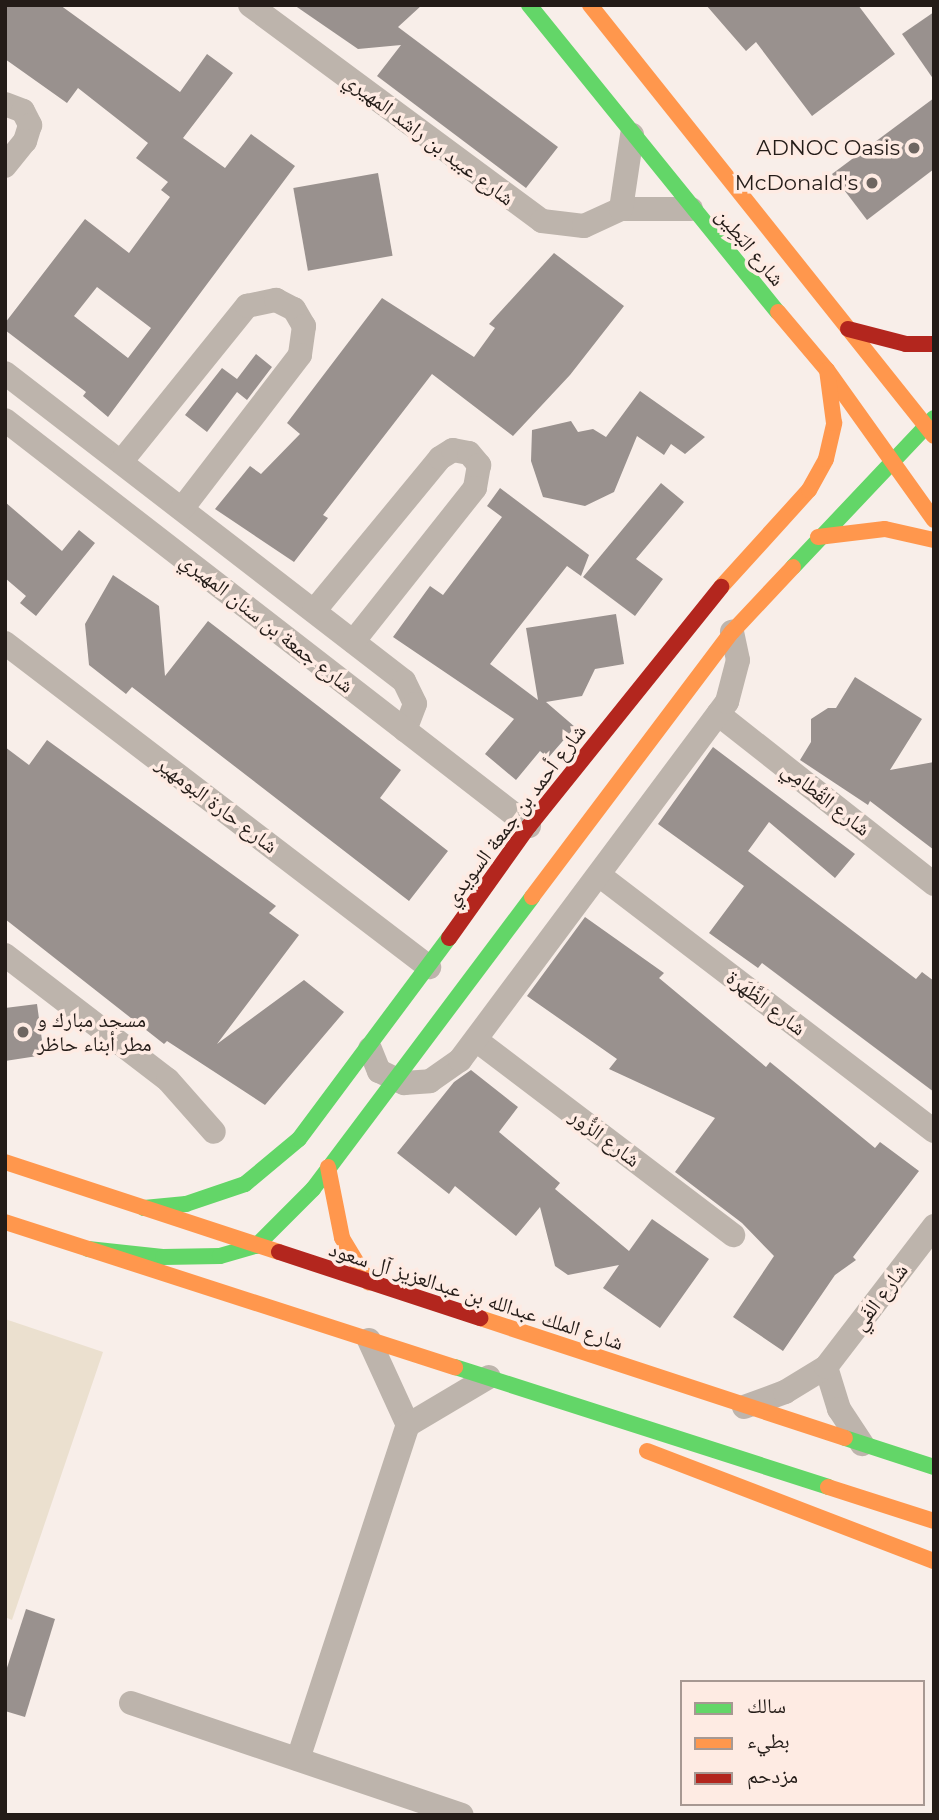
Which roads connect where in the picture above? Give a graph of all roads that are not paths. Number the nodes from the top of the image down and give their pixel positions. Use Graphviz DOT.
graph roads {
  1 [pos="250,5"];
  2 [pos="529,5"];
  3 [pos="590,5"];
  4 [pos="5,104"];
  5 [pos="632,135"];
  6 [pos="5,166"];
  7 [pos="621,209"];
  8 [pos="691,209"];
  9 [pos="848,330"];
  10 [pos="934,344"];
  11 [pos="827,370"];
  12 [pos="5,373"];
  13 [pos="5,420"];
  14 [pos="931,427"];
  15 [pos="892,461"];
  16 [pos="121,462"];
  17 [pos="182,509"];
  18 [pos="934,520"];
  19 [pos="807,526"];
  20 [pos="934,540"];
  21 [pos="314,611"];
  22 [pos="733,632"];
  23 [pos="354,642"];
  24 [pos="5,643"];
  25 [pos="718,714"];
  26 [pos="405,730"];
  27 [pos="538,841"];
  28 [pos="545,875"];
  29 [pos="599,875"];
  30 [pos="934,884"];
  31 [pos="5,955"];
  32 [pos="429,967"];
  33 [pos="477,1040"];
  34 [pos="370,1049"];
  35 [pos="392,1080"];
  36 [pos="934,1131"];
  37 [pos="214,1132"];
  38 [pos="5,1162"];
  39 [pos="328,1167"];
  40 [pos="144,1208"];
  41 [pos="5,1222"];
  42 [pos="934,1226"];
  43 [pos="733,1235"];
  44 [pos="256,1246"];
  45 [pos="88,1249"];
  46 [pos="369,1283"];
  47 [pos="369,1340"];
  48 [pos="826,1367"];
  49 [pos="489,1377"];
  50 [pos="743,1407"];
  51 [pos="408,1425"];
  52 [pos="862,1444"];
  53 [pos="934,1467"];
  54 [pos="934,1521"];
  55 [pos="934,1561"];
  56 [pos="131,1703"];
  57 [pos="298,1759"];
  58 [pos="462,1815"];
  1 -- 7 [label="street, شارع عبيد بن راشد المهيري"];
  2 -- 5 [label="main road, شارع البَطِين"];
  3 -- 9 [label="main road, شارع البَطِين"];
  4 -- 6 [label="street"];
  5 -- 7 [label="street"];
  5 -- 8 [label="main road, شارع البَطِين"];
  7 -- 8 [label="street, شارع عبيد بن راشد المهيري"];
  8 -- 11 [label="main road, شارع البَطِين"];
  9 -- 10 [label="main road"];
  9 -- 14 [label="main road, شارع البَطِين"];
  11 -- 15 [label="main road, شارع البَطِين"];
  11 -- 19 [label="main road, شارع أحمد بن جمعة السويدي"];
  12 -- 16 [label="street"];
  13 -- 26 [label="street, شارع جمعة بن سنان المهيري"];
  14 -- 15 [label="main road, شارع أحمد بن جمعة السويدي"];
  15 -- 18 [label="main road, شارع البَطِين"];
  15 -- 19 [label="main road, شارع أحمد بن جمعة السويدي"];
  16 -- 17 [label="street"];
  16 -- 17 [label="street"];
  17 -- 21 [label="street"];
  19 -- 20 [label="main road"];
  19 -- 22 [label="main road, شارع أحمد بن جمعة السويدي"];
  19 -- 27 [label="main road, شارع أحمد بن جمعة السويدي"];
  21 -- 23 [label="street"];
  21 -- 23 [label="street, شارع جمعة بن سنان المهيري"];
  22 -- 25 [label="street"];
  22 -- 28 [label="main road, شارع أحمد بن جمعة السويدي"];
  23 -- 26 [label="street"];
  24 -- 32 [label="street, شارع حارة البومهير"];
  25 -- 29 [label="street"];
  25 -- 30 [label="street, شارع القُطامِي"];
  26 -- 27 [label="street, شارع جمعة بن سنان المهيري"];
  27 -- 28 [label="main road"];
  27 -- 32 [label="main road, شارع أحمد بن جمعة السويدي"];
  28 -- 35 [label="main road, شارع أحمد بن جمعة السويدي"];
  29 -- 33 [label="street"];
  29 -- 36 [label="street, شارع الظَّهَرة"];
  31 -- 37 [label="street"];
  32 -- 34 [label="main road, شارع أحمد بن جمعة السويدي"];
  33 -- 35 [label="street"];
  33 -- 43 [label="street, شارع الزُّور"];
  34 -- 35 [label="street"];
  34 -- 40 [label="main road, شارع أحمد بن جمعة السويدي"];
  35 -- 39 [label="main road, شارع أحمد بن جمعة السويدي"];
  38 -- 40 [label="main road, شارع الملك عبدالله بن عبدالعزيز آل سعود"];
  39 -- 44 [label="main road, شارع أحمد بن جمعة السويدي"];
  39 -- 46 [label="main road"];
  40 -- 44 [label="main road, شارع الملك عبدالله بن عبدالعزيز آل سعود"];
  41 -- 45 [label="main road"];
  42 -- 48 [label="street, شارع الفَي"];
  44 -- 45 [label="main road"];
  44 -- 46 [label="main road, شارع الملك عبدالله بن عبدالعزيز آل سعود"];
  45 -- 47 [label="main road"];
  46 -- 50 [label="main road, شارع الملك عبدالله بن عبدالعزيز آل سعود"];
  47 -- 49 [label="main road"];
  47 -- 51 [label="street"];
  48 -- 50 [label="street, شارع الفَي"];
  48 -- 52 [label="street"];
  49 -- 51 [label="street"];
  49 -- 54 [label="main road"];
  49 -- 55 [label="main road"];
  50 -- 52 [label="main road, شارع الملك عبدالله بن عبدالعزيز آل سعود"];
  51 -- 57 [label="street"];
  52 -- 53 [label="main road, شارع الملك عبدالله بن عبدالعزيز آل سعود"];
  56 -- 57 [label="street"];
  57 -- 58 [label="street"];
}
